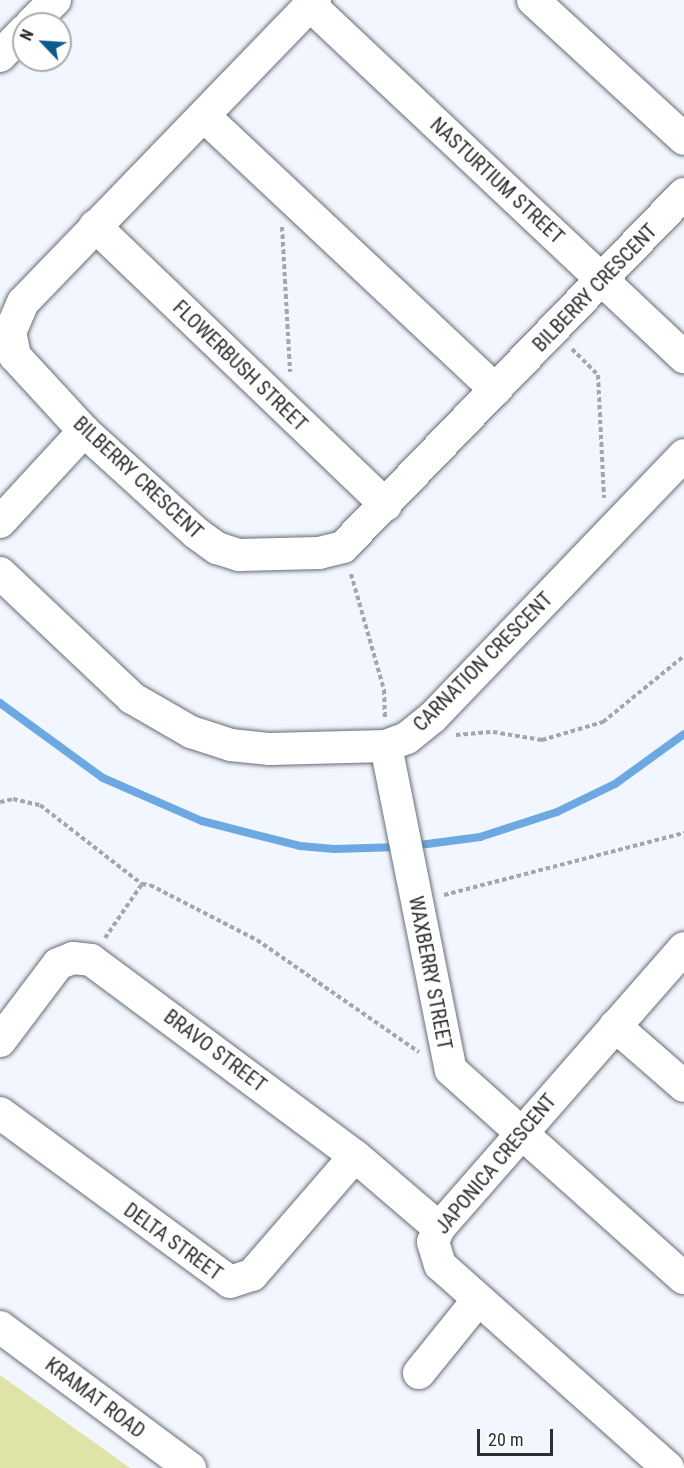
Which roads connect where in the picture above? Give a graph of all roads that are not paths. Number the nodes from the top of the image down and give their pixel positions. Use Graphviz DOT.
graph roads {
  1 [pos="55,0"];
  2 [pos="533,0"];
  3 [pos="313,2"];
  4 [pos="43,12"];
  5 [pos="12,44"];
  6 [pos="0,56"];
  7 [pos="204,116"];
  8 [pos="684,139"];
  9 [pos="684,194"];
  10 [pos="95,226"];
  11 [pos="603,281"];
  12 [pos="684,357"];
  13 [pos="496,390"];
  14 [pos="84,431"];
  15 [pos="684,455"];
  16 [pos="386,505"];
  17 [pos="0,522"];
  18 [pos="0,573"];
  19 [pos="386,746"];
  20 [pos="684,948"];
  21 [pos="615,1026"];
  22 [pos="0,1041"];
  23 [pos="684,1086"];
  24 [pos="0,1113"];
  25 [pos="519,1134"];
  26 [pos="355,1156"];
  27 [pos="439,1228"];
  28 [pos="684,1278"];
  29 [pos="478,1300"];
  30 [pos="0,1327"];
  31 [pos="419,1373"];
  32 [pos="190,1468"];
  33 [pos="668,1468"];
  1 -- 4 [label="street"];
  2 -- 8 [label="street"];
  3 -- 7 [label="street, BILBERRY CRESCENT"];
  3 -- 11 [label="street, NASTURTIUM STREET"];
  5 -- 6 [label="street"];
  7 -- 10 [label="street, BILBERRY CRESCENT"];
  7 -- 13 [label="street"];
  9 -- 11 [label="street, BILBERRY CRESCENT"];
  10 -- 14 [label="street, BILBERRY CRESCENT"];
  10 -- 16 [label="street, FLOWERBUSH STREET"];
  11 -- 12 [label="street, NASTURTIUM STREET"];
  11 -- 13 [label="street, BILBERRY CRESCENT"];
  13 -- 16 [label="street, BILBERRY CRESCENT"];
  14 -- 16 [label="street, BILBERRY CRESCENT"];
  14 -- 17 [label="street"];
  15 -- 19 [label="street, CARNATION CRESCENT"];
  18 -- 19 [label="street, CARNATION CRESCENT"];
  19 -- 25 [label="street, WAXBERRY STREET"];
  20 -- 21 [label="street, JAPONICA CRESCENT"];
  21 -- 23 [label="street"];
  21 -- 25 [label="street, JAPONICA CRESCENT"];
  22 -- 26 [label="street, BRAVO STREET"];
  24 -- 26 [label="street, DELTA STREET"];
  25 -- 27 [label="street, JAPONICA CRESCENT"];
  25 -- 28 [label="street, WAXBERRY STREET"];
  26 -- 27 [label="street, BRAVO STREET"];
  27 -- 29 [label="street, JAPONICA CRESCENT"];
  29 -- 31 [label="street"];
  29 -- 33 [label="street, JAPONICA CRESCENT"];
  30 -- 32 [label="street, KRAMAT ROAD"];
}
